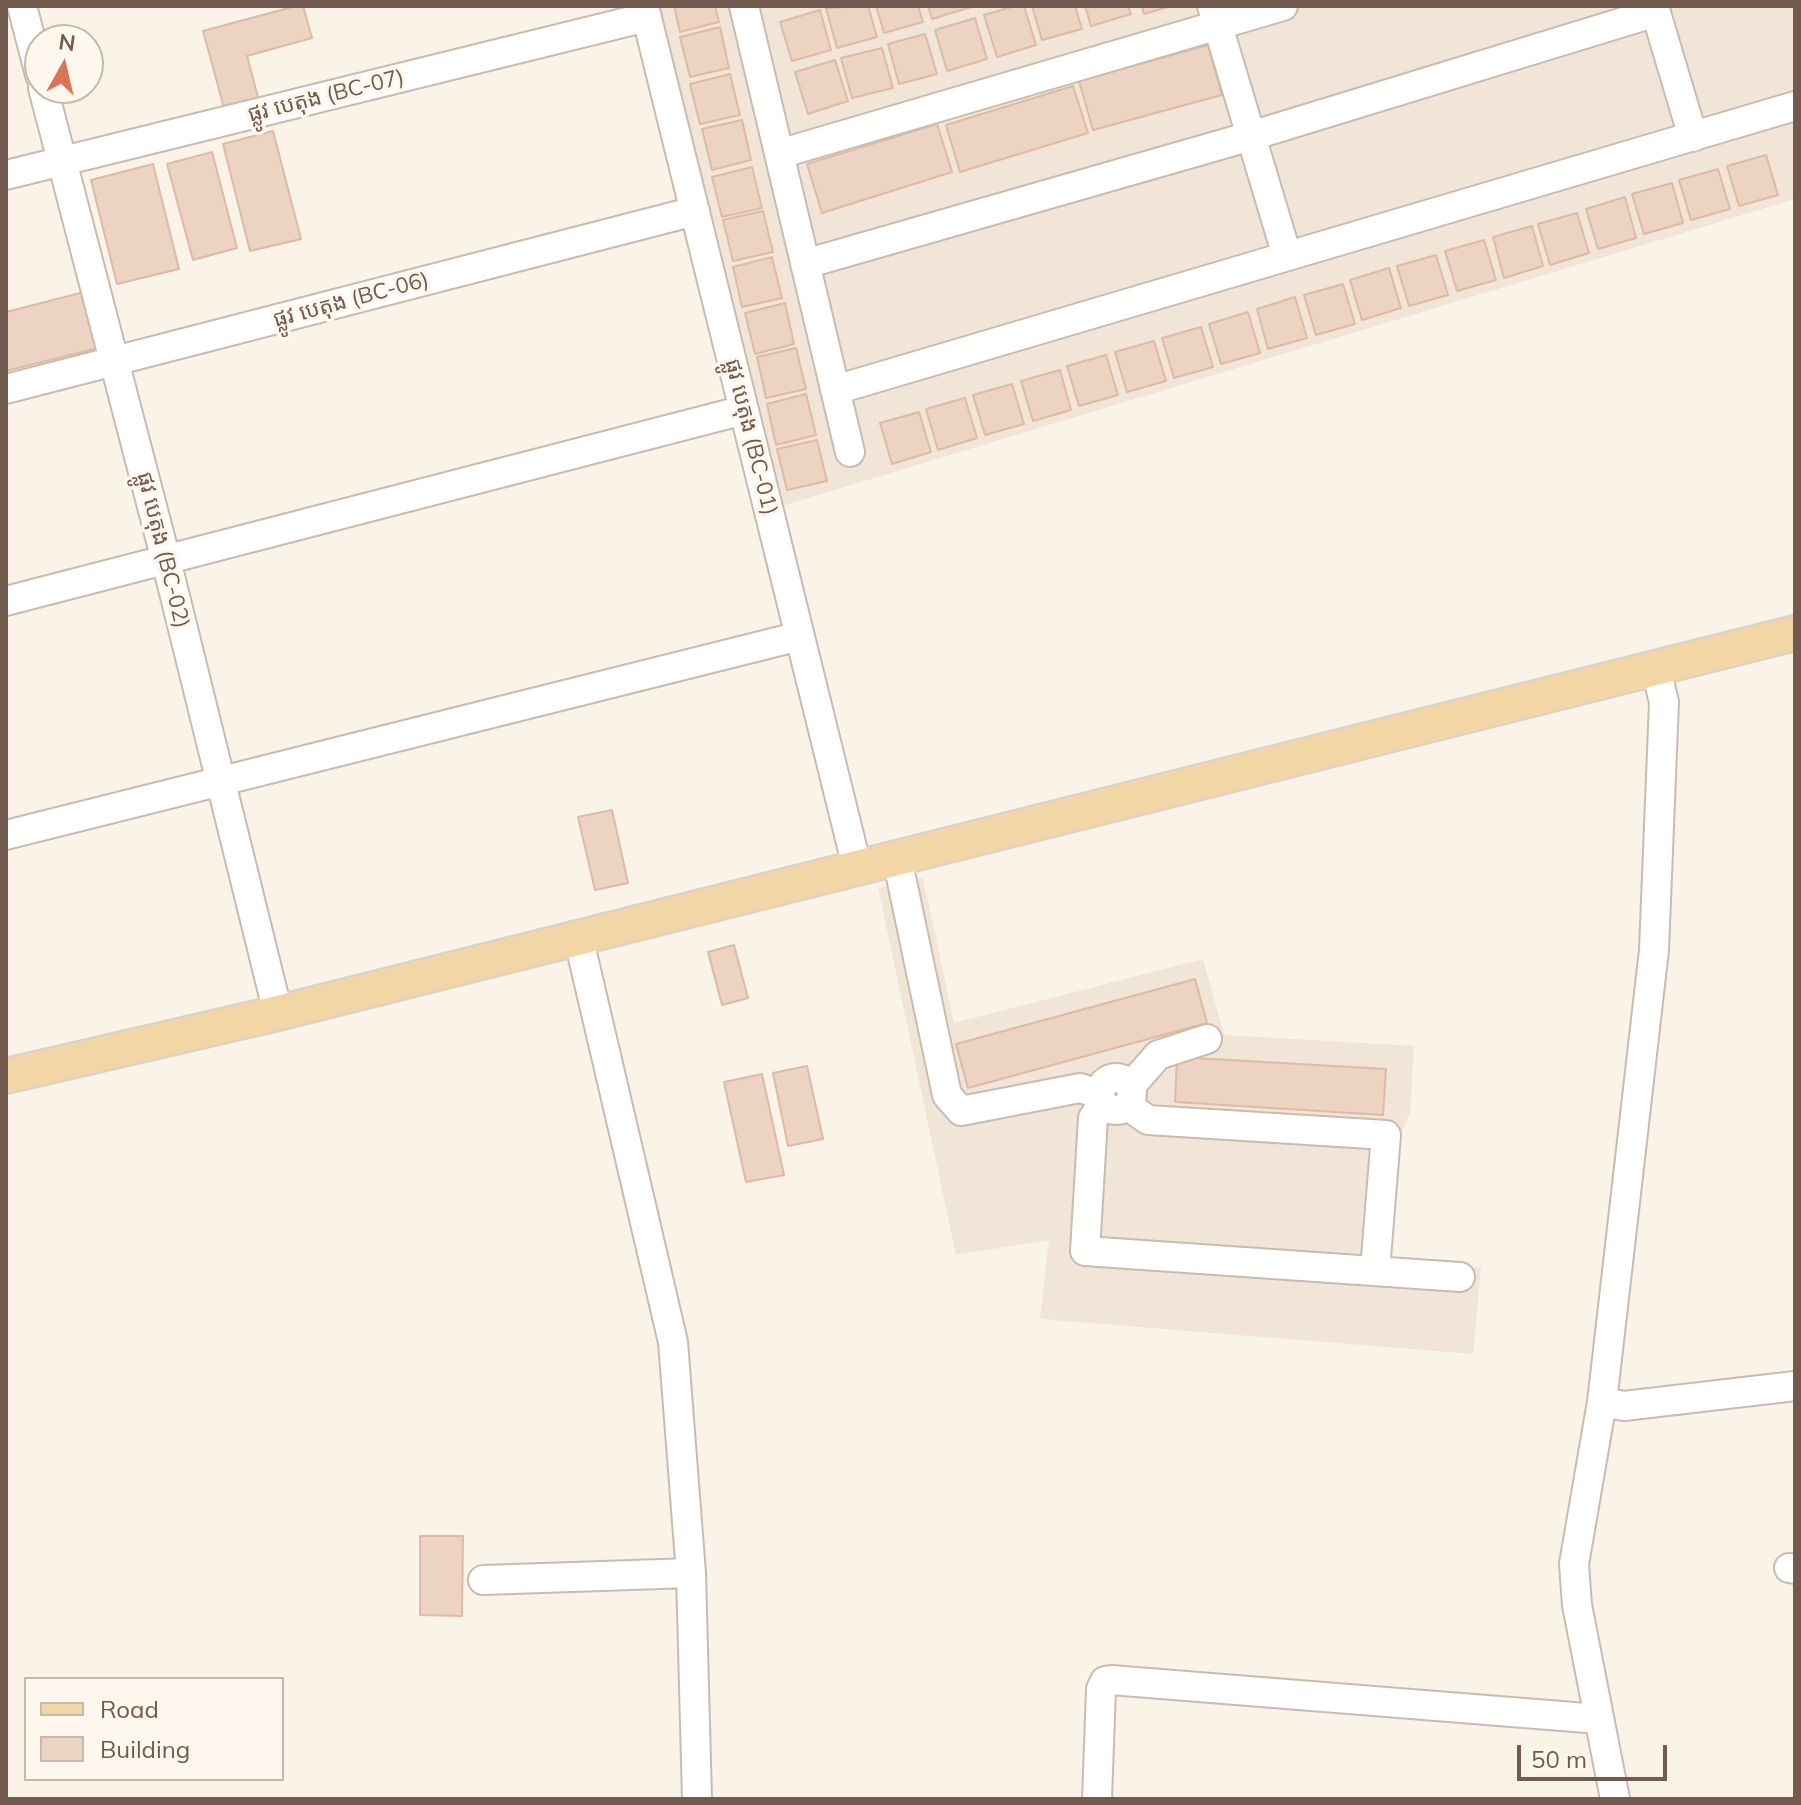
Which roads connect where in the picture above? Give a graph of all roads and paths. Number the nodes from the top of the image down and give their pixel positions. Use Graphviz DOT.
graph roads {
  1 [pos="744,6"];
  2 [pos="1283,6"];
  3 [pos="1655,9"];
  4 [pos="646,11"];
  5 [pos="1215,16"];
  6 [pos="47,104"];
  7 [pos="1795,106"];
  8 [pos="1251,136"];
  9 [pos="1693,137"];
  10 [pos="779,154"];
  11 [pos="62,162"];
  12 [pos="6,175"];
  13 [pos="695,211"];
  14 [pos="1287,256"];
  15 [pos="805,264"];
  16 [pos="114,362"];
  17 [pos="6,389"];
  18 [pos="835,390"];
  19 [pos="744,410"];
  20 [pos="850,452"];
  21 [pos="166,560"];
  22 [pos="6,601"];
  23 [pos="1795,633"];
  24 [pos="800,636"];
  25 [pos="1655,666"];
  26 [pos="221,781"];
  27 [pos="6,835"];
  28 [pos="897,858"];
  29 [pos="857,867"];
  30 [pos="578,936"];
  31 [pos="278,1013"];
  32 [pos="1207,1039"];
  33 [pos="6,1076"];
  34 [pos="1115,1098"];
  35 [pos="1375,1270"];
  36 [pos="1460,1277"];
  37 [pos="1795,1386"];
  38 [pos="1602,1402"];
  39 [pos="691,1573"];
  40 [pos="483,1580"];
  41 [pos="1599,1719"];
  42 [pos="697,1799"];
  43 [pos="1097,1799"];
  44 [pos="1615,1799"];
  1 -- 10 [label="street"];
  2 -- 5 [label="street"];
  3 -- 8 [label="street"];
  3 -- 9 [label="street"];
  4 -- 11 [label="street, ផ្លូវ បេតុង (BC-07)"];
  4 -- 13 [label="street, ផ្លូវ បេតុង (BC-01)"];
  5 -- 8 [label="street"];
  5 -- 10 [label="street"];
  6 -- 11 [label="street, ផ្លូវ បេតុង (BC-02)"];
  7 -- 9 [label="street"];
  8 -- 14 [label="street"];
  8 -- 15 [label="street"];
  9 -- 14 [label="street"];
  10 -- 15 [label="street"];
  11 -- 12 [label="street, ផ្លូវ បេតុង (BC-07)"];
  11 -- 16 [label="street, ផ្លូវ បេតុង (BC-02)"];
  13 -- 16 [label="street, ផ្លូវ បេតុង (BC-06)"];
  13 -- 19 [label="street, ផ្លូវ បេតុង (BC-01)"];
  14 -- 18 [label="street"];
  15 -- 18 [label="street"];
  16 -- 17 [label="street, ផ្លូវ បេតុង (BC-06)"];
  16 -- 21 [label="street, ផ្លូវ បេតុង (BC-02)"];
  18 -- 20 [label="street"];
  19 -- 21 [label="street"];
  19 -- 24 [label="street, ផ្លូវ បេតុង (BC-01)"];
  21 -- 22 [label="street"];
  21 -- 26 [label="street, ផ្លូវ បេតុង (BC-02)"];
  23 -- 25 [label="main road"];
  24 -- 26 [label="street"];
  24 -- 29 [label="street, ផ្លូវ បេតុង (BC-01)"];
  25 -- 28 [label="main road"];
  25 -- 38 [label="street"];
  26 -- 27 [label="street"];
  26 -- 31 [label="street, ផ្លូវ បេតុង (BC-02)"];
  28 -- 29 [label="main road"];
  28 -- 34 [label="street"];
  29 -- 30 [label="main road"];
  30 -- 31 [label="main road"];
  30 -- 39 [label="street"];
  31 -- 33 [label="main road"];
  32 -- 34 [label="street"];
  34 -- 35 [label="street"];
  34 -- 35 [label="street"];
  35 -- 36 [label="street"];
  37 -- 38 [label="street"];
  38 -- 41 [label="street"];
  39 -- 40 [label="street"];
  39 -- 42 [label="street"];
  41 -- 43 [label="street"];
  41 -- 44 [label="street"];
}
